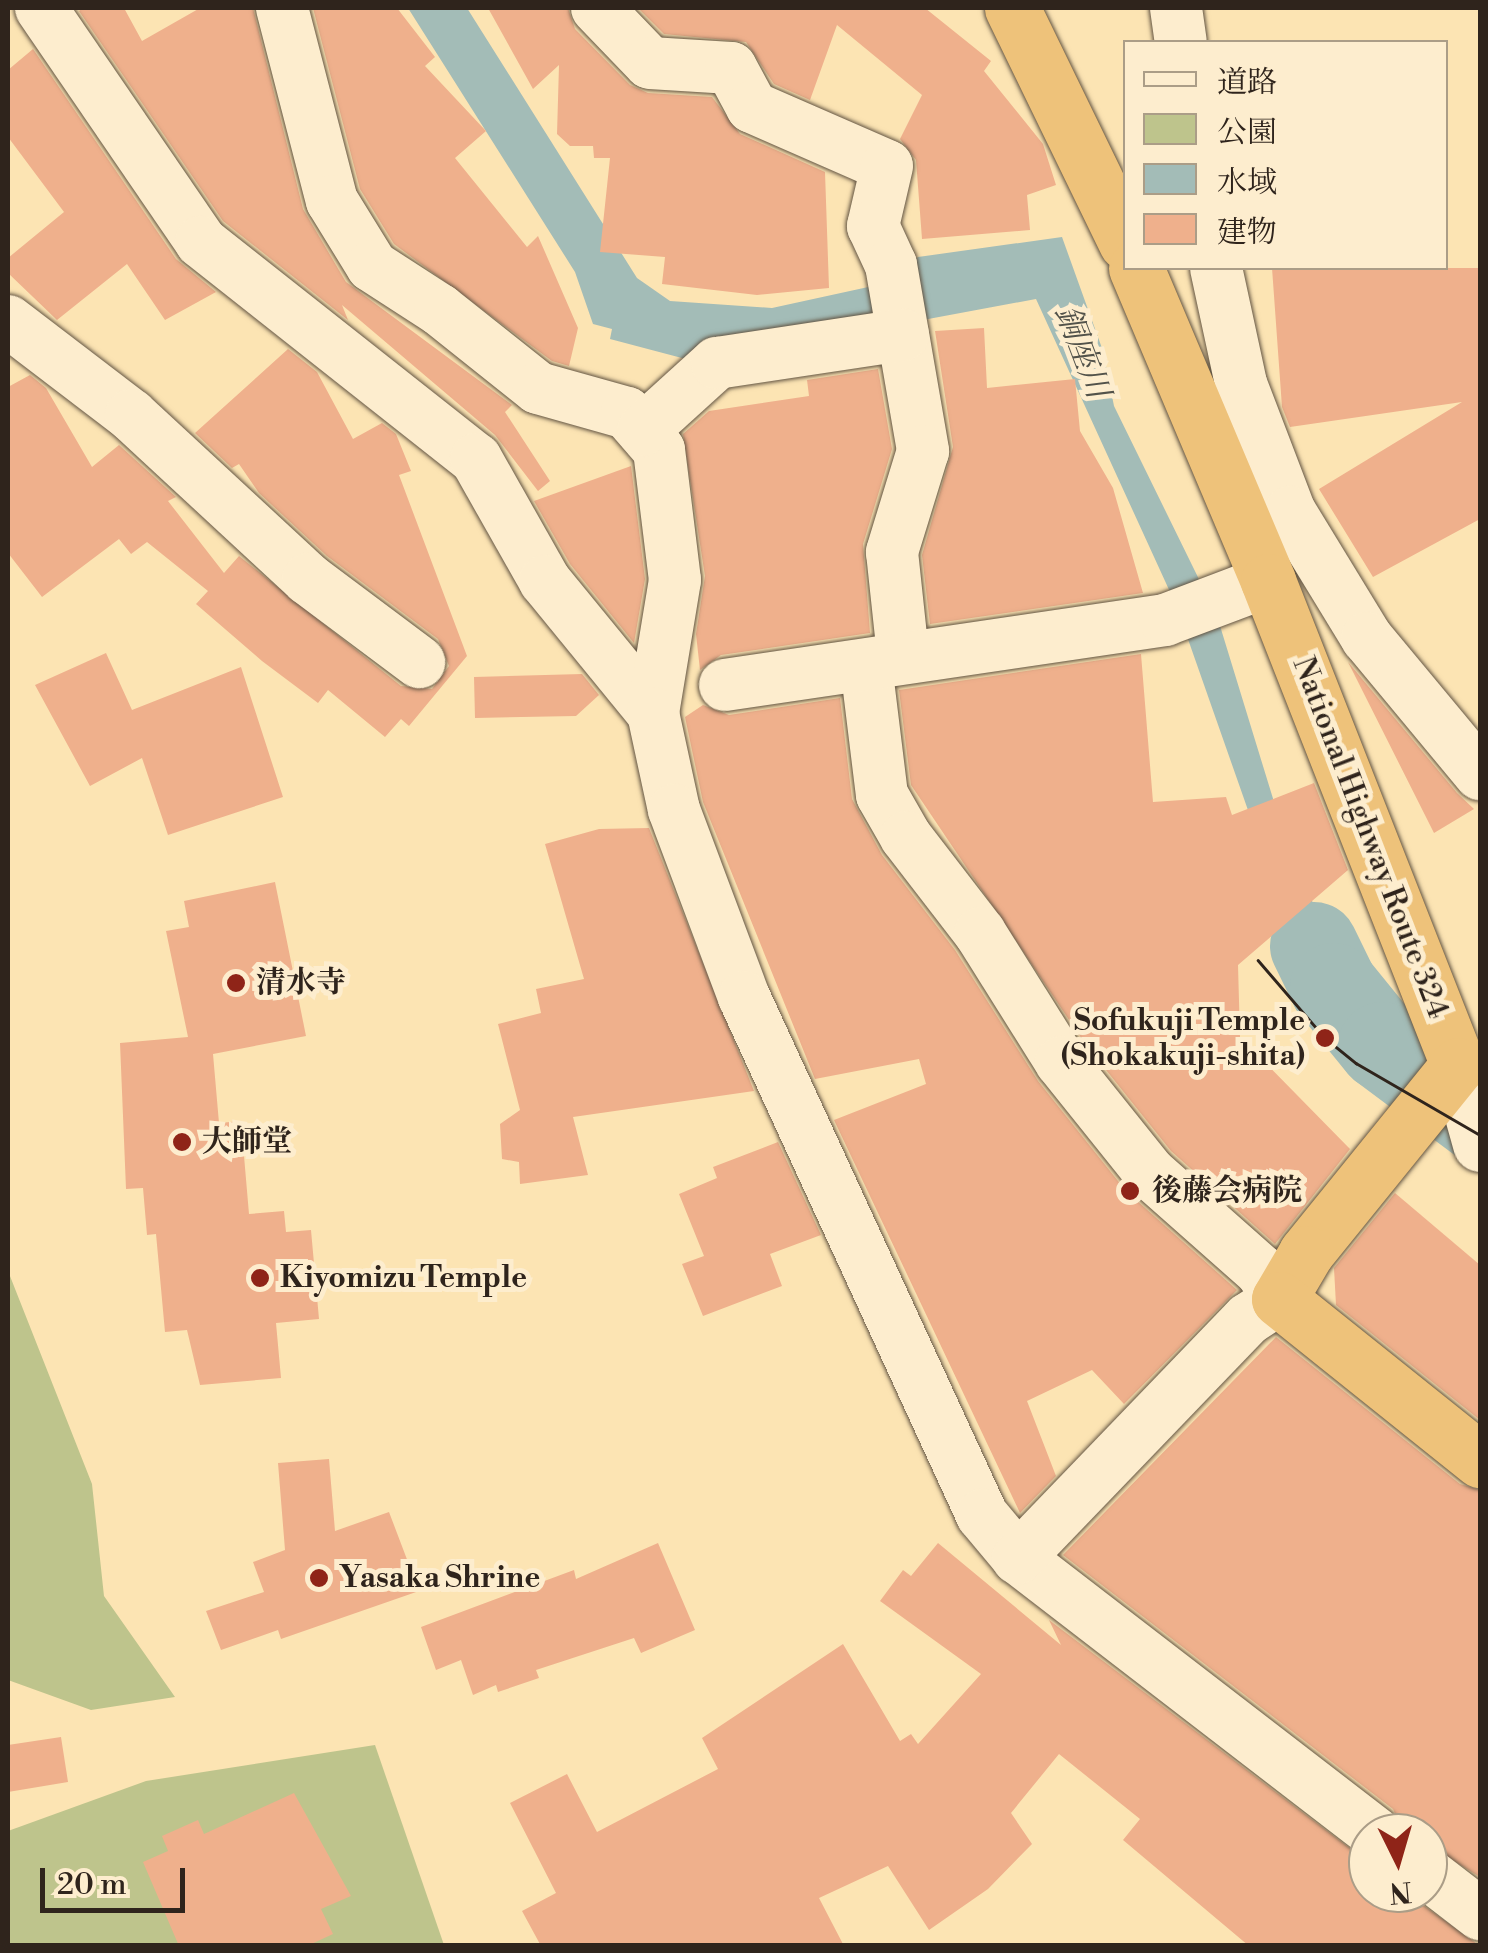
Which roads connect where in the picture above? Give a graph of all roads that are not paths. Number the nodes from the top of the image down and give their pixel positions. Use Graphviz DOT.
graph roads {
  1 [pos="41,8"];
  2 [pos="282,8"];
  3 [pos="597,8"];
  4 [pos="1012,8"];
  5 [pos="1176,8"];
  6 [pos="1180,40"];
  7 [pos="1123,237"];
  8 [pos="1137,270"];
  9 [pos="1216,270"];
  10 [pos="8,321"];
  11 [pos="901,331"];
  12 [pos="643,430"];
  13 [pos="1248,590"];
  14 [pos="884,660"];
  15 [pos="419,662"];
  16 [pos="725,685"];
  17 [pos="653,713"];
  18 [pos="1480,774"];
  19 [pos="1473,1057"];
  20 [pos="1480,1144"];
  21 [pos="1279,1299"];
  22 [pos="1480,1460"];
  23 [pos="1018,1558"];
  24 [pos="1349,1813"];
  25 [pos="1448,1889"];
  26 [pos="1480,1914"];
  1 -- 17 [label="street"];
  2 -- 12 [label="street"];
  3 -- 11 [label="street"];
  4 -- 7 [label="highway"];
  5 -- 6 [label="street"];
  8 -- 13 [label="highway, National Highway Route 324"];
  9 -- 18 [label="street"];
  10 -- 15 [label="street"];
  11 -- 12 [label="street"];
  11 -- 14 [label="street"];
  12 -- 17 [label="street"];
  13 -- 14 [label="street"];
  13 -- 19 [label="highway, National Highway Route 324"];
  14 -- 16 [label="street"];
  14 -- 21 [label="street"];
  17 -- 23 [label="street"];
  19 -- 20 [label="street"];
  19 -- 21 [label="highway"];
  21 -- 22 [label="highway"];
  21 -- 23 [label="street"];
  23 -- 24 [label="street"];
  25 -- 26 [label="street"];
}
